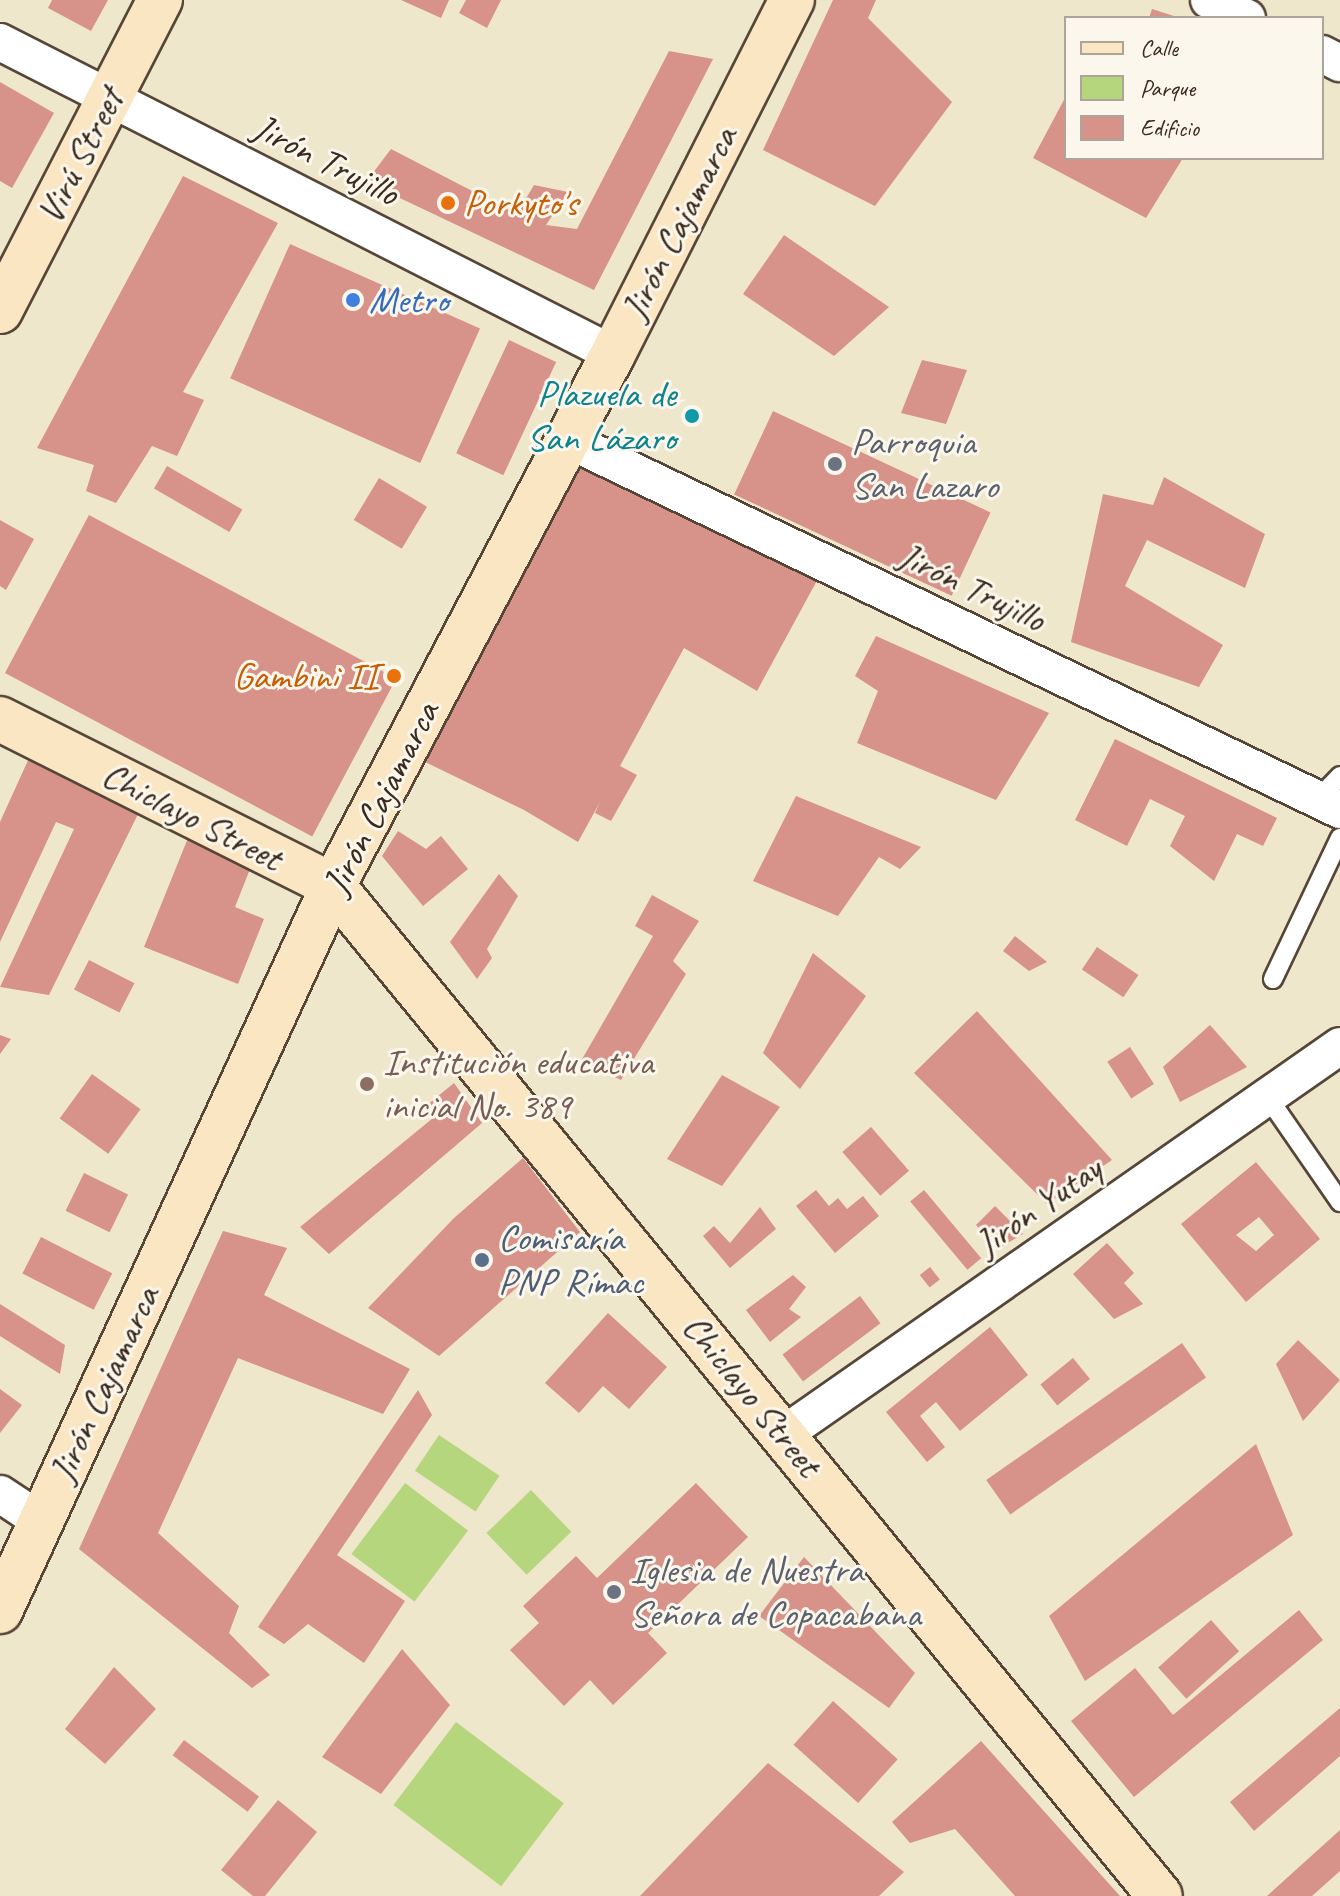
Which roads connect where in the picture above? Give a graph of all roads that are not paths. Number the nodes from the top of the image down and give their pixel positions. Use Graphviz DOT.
graph roads {
  1 [pos="160,0"];
  2 [pos="792,0"];
  3 [pos="1209,0"];
  4 [pos="1243,16"];
  5 [pos="0,42"];
  6 [pos="110,98"];
  7 [pos="0,311"];
  8 [pos="613,354"];
  9 [pos="568,440"];
  10 [pos="0,719"];
  11 [pos="1333,795"];
  12 [pos="1340,838"];
  13 [pos="333,886"];
  14 [pos="1273,979"];
  15 [pos="1340,1046"];
  16 [pos="1267,1096"];
  17 [pos="1340,1202"];
  18 [pos="784,1434"];
  19 [pos="0,1494"];
  20 [pos="41,1521"];
  21 [pos="0,1611"];
  22 [pos="1160,1896"];
  1 -- 6 [label="street, Virú Street"];
  2 -- 8 [label="street, Jirón Cajamarca"];
  3 -- 4 [label="street"];
  5 -- 6 [label="street, Jirón Trujillo"];
  6 -- 7 [label="street, Virú Street"];
  6 -- 8 [label="street, Jirón Trujillo"];
  8 -- 9 [label="street, Jirón Cajamarca"];
  9 -- 11 [label="street, Jirón Trujillo"];
  9 -- 13 [label="street, Jirón Cajamarca"];
  10 -- 13 [label="street, Chiclayo Street"];
  12 -- 14 [label="lane"];
  13 -- 18 [label="street, Chiclayo Street"];
  13 -- 20 [label="street, Jirón Cajamarca"];
  15 -- 16 [label="street, Jirón Yutay"];
  16 -- 17 [label="lane"];
  16 -- 18 [label="street, Jirón Yutay"];
  18 -- 22 [label="street, Chiclayo Street"];
  19 -- 20 [label="street"];
  20 -- 21 [label="street, Jirón Cajamarca"];
}
